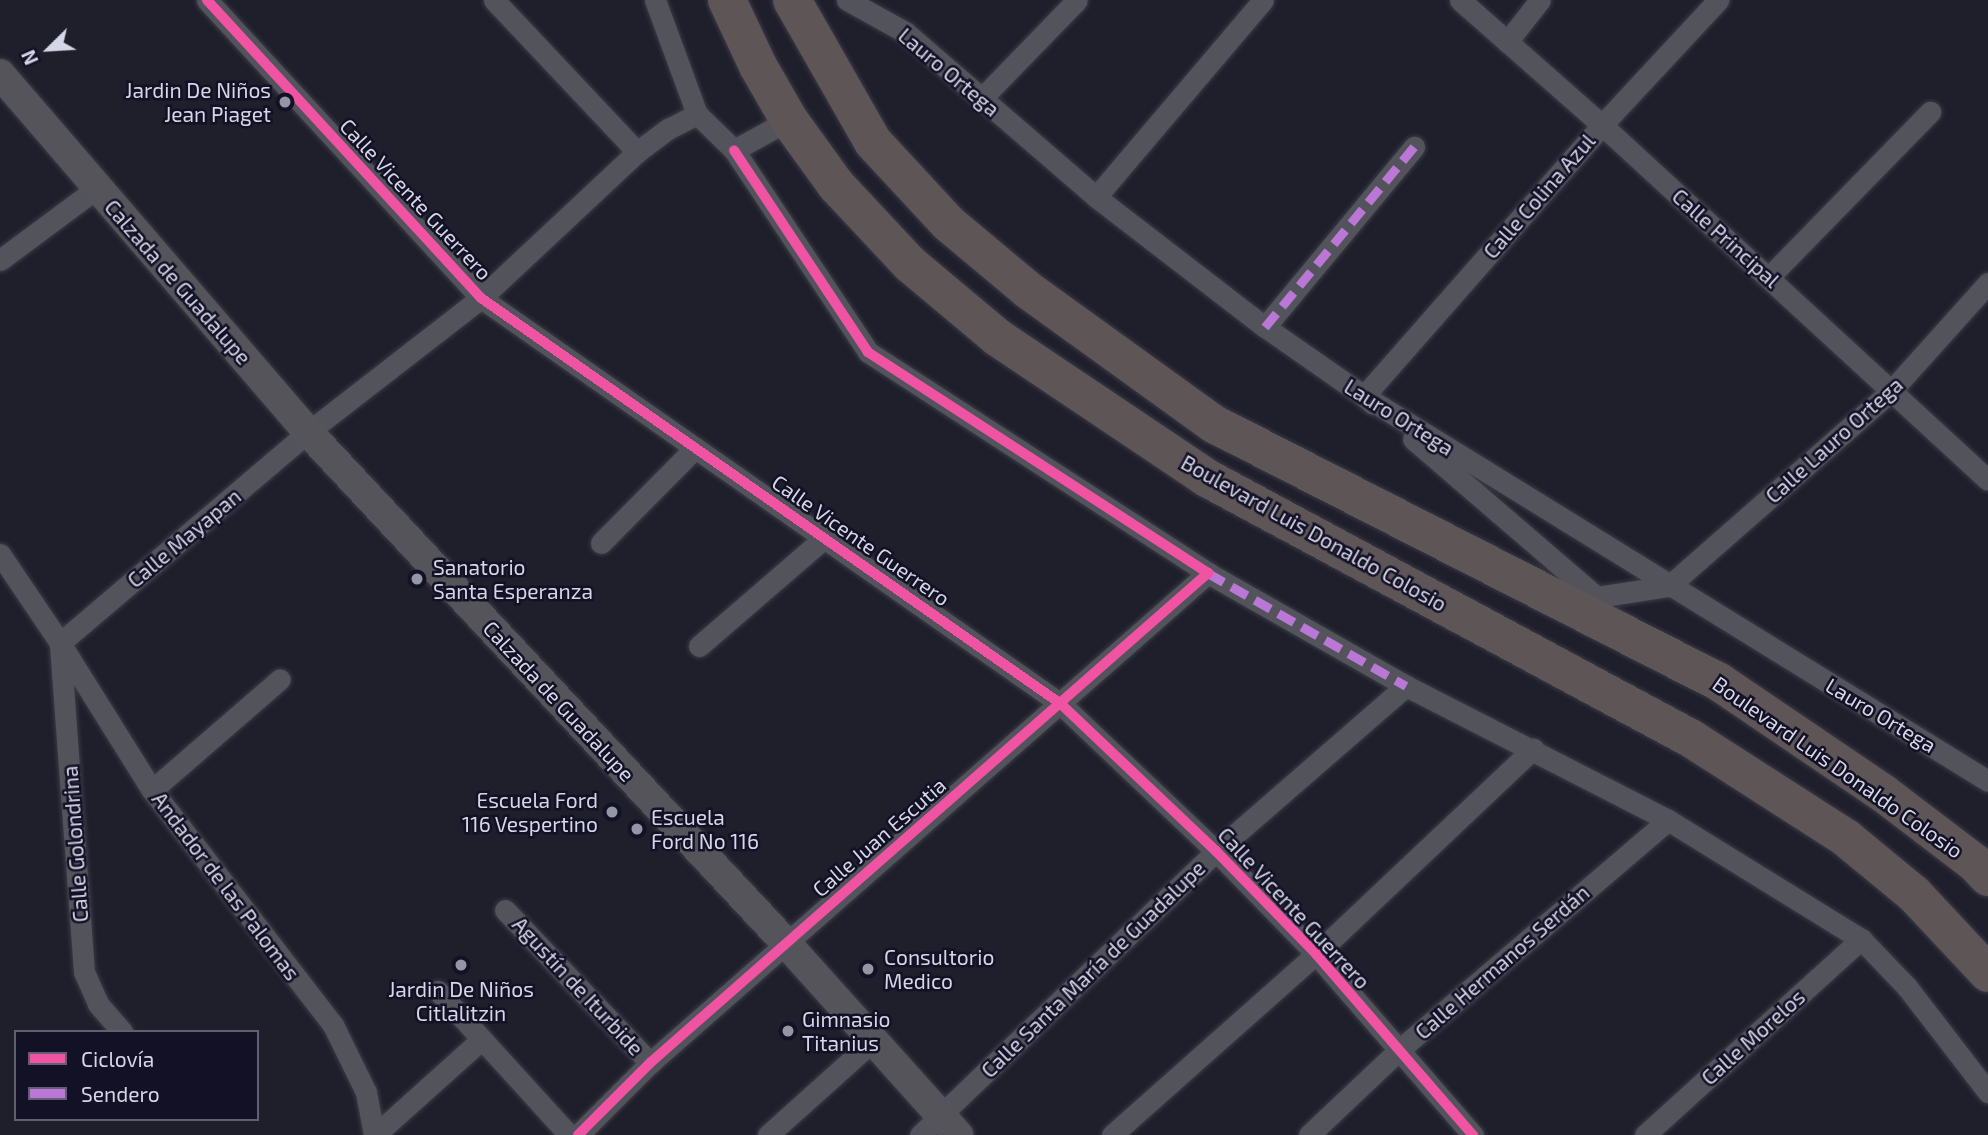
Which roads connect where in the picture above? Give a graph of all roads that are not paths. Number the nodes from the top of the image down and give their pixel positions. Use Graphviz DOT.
graph roads {
  1 [pos="206,0"];
  2 [pos="494,0"];
  3 [pos="655,0"];
  4 [pos="727,0"];
  5 [pos="792,0"];
  6 [pos="847,0"];
  7 [pos="1077,0"];
  8 [pos="1264,0"];
  9 [pos="1460,0"];
  10 [pos="1540,0"];
  11 [pos="1718,0"];
  12 [pos="1507,41"];
  13 [pos="0,74"];
  14 [pos="982,98"];
  15 [pos="1930,111"];
  16 [pos="697,114"];
  17 [pos="789,120"];
  18 [pos="1602,124"];
  19 [pos="1414,147"];
  20 [pos="734,150"];
  21 [pos="637,152"];
  22 [pos="97,188"];
  23 [pos="1097,197"];
  24 [pos="0,260"];
  25 [pos="1769,277"];
  26 [pos="1988,283"];
  27 [pos="481,298"];
  28 [pos="1265,327"];
  29 [pos="1892,390"];
  30 [pos="1364,396"];
  31 [pos="308,432"];
  32 [pos="695,448"];
  33 [pos="1988,480"];
  34 [pos="824,538"];
  35 [pos="601,543"];
  36 [pos="0,554"];
  37 [pos="1208,573"];
  38 [pos="1669,586"];
  39 [pos="60,643"];
  40 [pos="699,646"];
  41 [pos="280,678"];
  42 [pos="1406,686"];
  43 [pos="1061,704"];
  44 [pos="1533,749"];
  45 [pos="1988,781"];
  46 [pos="152,790"];
  47 [pos="1668,821"];
  48 [pos="1216,851"];
  49 [pos="1984,869"];
  50 [pos="505,909"];
  51 [pos="1861,939"];
  52 [pos="786,943"];
  53 [pos="1316,954"];
  54 [pos="1988,973"];
  55 [pos="438,991"];
  56 [pos="120,1030"];
  57 [pos="481,1040"];
  58 [pos="874,1040"];
  59 [pos="1399,1050"];
  60 [pos="650,1063"];
  61 [pos="1988,1092"];
  62 [pos="939,1129"];
  63 [pos="375,1135"];
  64 [pos="569,1135"];
  65 [pos="578,1135"];
  66 [pos="768,1135"];
  67 [pos="1112,1135"];
  68 [pos="1309,1135"];
  69 [pos="1473,1135"];
  70 [pos="1645,1135"];
  1 -- 27 [label="street, Calle Vicente Guerrero"];
  2 -- 21 [label="street"];
  3 -- 16 [label="street"];
  4 -- 17 [label="highway, Boulevard Luis Donaldo Colosio"];
  5 -- 49 [label="highway, Boulevard Luis Donaldo Colosio"];
  6 -- 14 [label="street, Lauro Ortega"];
  7 -- 14 [label="street"];
  8 -- 23 [label="street"];
  9 -- 12 [label="street, Calle Principal"];
  10 -- 12 [label="street"];
  11 -- 18 [label="street, Calle Colina Azul"];
  12 -- 18 [label="street, Calle Principal"];
  13 -- 22 [label="street, Calzada de Guadalupe"];
  14 -- 23 [label="street, Lauro Ortega"];
  15 -- 25 [label="street"];
  16 -- 20 [label="street"];
  16 -- 21 [label="street, Calle Mayapan"];
  17 -- 20 [label="street"];
  17 -- 54 [label="highway, Boulevard Luis Donaldo Colosio"];
  18 -- 25 [label="street, Calle Principal"];
  18 -- 30 [label="street, Calle Colina Azul"];
  19 -- 28 [label="street"];
  20 -- 37 [label="street"];
  21 -- 27 [label="street, Calle Mayapan"];
  22 -- 24 [label="street"];
  22 -- 31 [label="street, Calzada de Guadalupe"];
  23 -- 28 [label="street, Lauro Ortega"];
  25 -- 29 [label="street, Calle Principal"];
  26 -- 29 [label="street, Calle Lauro Ortega"];
  27 -- 31 [label="street, Calle Mayapan"];
  27 -- 32 [label="street, Calle Vicente Guerrero"];
  28 -- 30 [label="street, Lauro Ortega"];
  29 -- 33 [label="street, Calle Principal"];
  29 -- 38 [label="street, Calle Lauro Ortega"];
  30 -- 38 [label="street, Lauro Ortega"];
  30 -- 38 [label="street"];
  31 -- 39 [label="street, Calle Mayapan"];
  31 -- 52 [label="street, Calzada de Guadalupe"];
  32 -- 34 [label="street, Calle Vicente Guerrero"];
  32 -- 35 [label="street"];
  34 -- 40 [label="street"];
  34 -- 43 [label="street, Calle Vicente Guerrero"];
  36 -- 39 [label="street, Andador de las Palomas"];
  37 -- 42 [label="street"];
  37 -- 43 [label="street, Calle Juan Escutia"];
  38 -- 45 [label="street, Lauro Ortega"];
  39 -- 46 [label="street, Andador de las Palomas"];
  39 -- 56 [label="street, Calle Golondrina"];
  41 -- 46 [label="street"];
  42 -- 44 [label="street"];
  42 -- 48 [label="street, Calle Santa María de Guadalupe"];
  43 -- 48 [label="street, Calle Vicente Guerrero"];
  43 -- 52 [label="street, Calle Juan Escutia"];
  44 -- 47 [label="street"];
  44 -- 53 [label="street"];
  46 -- 63 [label="street, Andador de las Palomas"];
  47 -- 51 [label="street"];
  47 -- 59 [label="street, Calle Hermanos Serdán"];
  48 -- 53 [label="street, Calle Vicente Guerrero"];
  48 -- 62 [label="street, Calle Santa María de Guadalupe"];
  50 -- 60 [label="street, Agustín de Iturbide"];
  51 -- 61 [label="street"];
  51 -- 70 [label="street, Calle Morelos"];
  52 -- 58 [label="street, Calzada de Guadalupe"];
  52 -- 60 [label="street, Calle Juan Escutia"];
  53 -- 59 [label="street, Calle Vicente Guerrero"];
  53 -- 67 [label="street"];
  55 -- 57 [label="street"];
  57 -- 63 [label="street"];
  57 -- 64 [label="street"];
  58 -- 62 [label="street, Calzada de Guadalupe"];
  58 -- 66 [label="street"];
  59 -- 68 [label="street, Calle Hermanos Serdán"];
  59 -- 69 [label="street, Calle Vicente Guerrero"];
  60 -- 65 [label="street, Calle Juan Escutia"];
}
